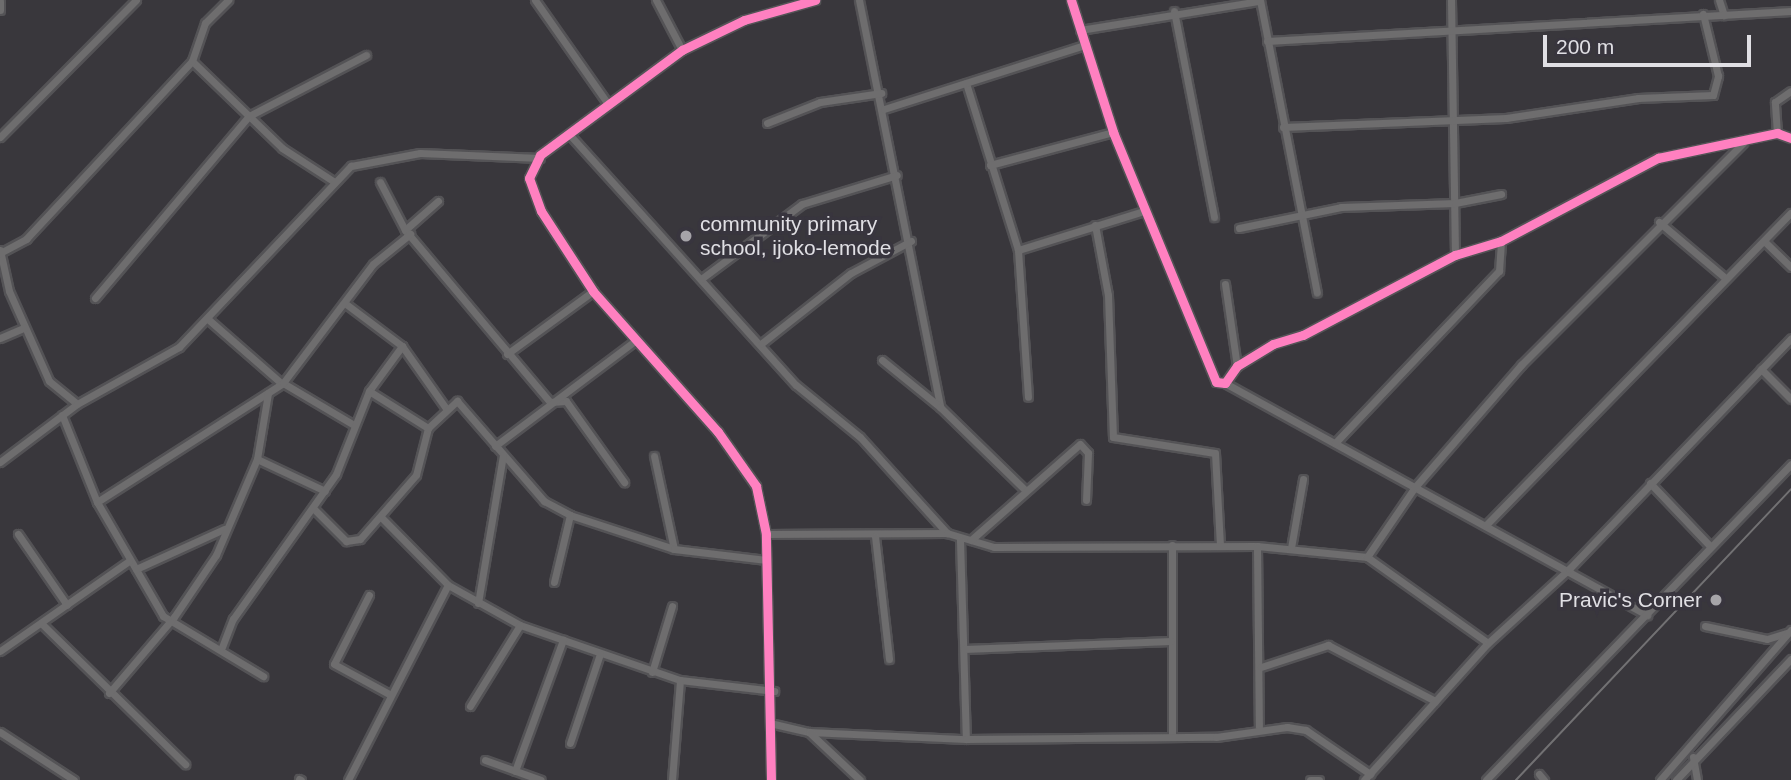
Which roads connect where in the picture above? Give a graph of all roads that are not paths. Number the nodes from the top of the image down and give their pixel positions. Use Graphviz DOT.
graph roads {
  1 [pos="136,0"];
  2 [pos="228,0"];
  3 [pos="535,0"];
  4 [pos="656,0"];
  5 [pos="815,0"];
  6 [pos="859,0"];
  7 [pos="1071,0"];
  8 [pos="1451,0"];
  9 [pos="1719,0"];
  10 [pos="0,1"];
  11 [pos="1260,1"];
  12 [pos="0,10"];
  13 [pos="1174,11"];
  14 [pos="1791,11"];
  15 [pos="1703,14"];
  16 [pos="1724,15"];
  17 [pos="1080,30"];
  18 [pos="1453,31"];
  19 [pos="1268,41"];
  20 [pos="1085,46"];
  21 [pos="682,50"];
  22 [pos="366,55"];
  23 [pos="192,61"];
  24 [pos="966,83"];
  25 [pos="1791,91"];
  26 [pos="881,93"];
  27 [pos="608,104"];
  28 [pos="884,109"];
  29 [pos="249,116"];
  30 [pos="1455,118"];
  31 [pos="767,123"];
  32 [pos="1283,127"];
  33 [pos="1113,132"];
  34 [pos="1777,133"];
  35 [pos="569,134"];
  36 [pos="0,137"];
  37 [pos="1791,138"];
  38 [pos="1744,142"];
  39 [pos="540,158"];
  40 [pos="990,165"];
  41 [pos="897,175"];
  42 [pos="333,181"];
  43 [pos="380,181"];
  44 [pos="1501,194"];
  45 [pos="438,201"];
  46 [pos="1455,203"];
  47 [pos="1144,211"];
  48 [pos="1298,213"];
  49 [pos="1791,213"];
  50 [pos="1214,217"];
  51 [pos="1659,222"];
  52 [pos="1095,225"];
  53 [pos="1239,228"];
  54 [pos="407,232"];
  55 [pos="1501,241"];
  56 [pos="1764,241"];
  57 [pos="911,242"];
  58 [pos="1018,250"];
  59 [pos="0,252"];
  60 [pos="1455,255"];
  61 [pos="1791,267"];
  62 [pos="1723,276"];
  63 [pos="701,279"];
  64 [pos="1225,284"];
  65 [pos="593,291"];
  66 [pos="1317,292"];
  67 [pos="95,298"];
  68 [pos="346,304"];
  69 [pos="209,320"];
  70 [pos="24,328"];
  71 [pos="0,338"];
  72 [pos="1791,338"];
  73 [pos="636,340"];
  74 [pos="762,344"];
  75 [pos="402,346"];
  76 [pos="507,354"];
  77 [pos="881,360"];
  78 [pos="1237,366"];
  79 [pos="1761,369"];
  80 [pos="1225,383"];
  81 [pos="283,384"];
  82 [pos="369,391"];
  83 [pos="268,393"];
  84 [pos="1028,397"];
  85 [pos="1791,399"];
  86 [pos="550,402"];
  87 [pos="77,404"];
  88 [pos="445,407"];
  89 [pos="940,407"];
  90 [pos="62,415"];
  91 [pos="354,425"];
  92 [pos="428,428"];
  93 [pos="1335,443"];
  94 [pos="495,446"];
  95 [pos="503,455"];
  96 [pos="654,456"];
  97 [pos="257,459"];
  98 [pos="0,462"];
  99 [pos="1791,464"];
  100 [pos="1303,479"];
  101 [pos="624,482"];
  102 [pos="1650,483"];
  103 [pos="1415,486"];
  104 [pos="325,491"];
  105 [pos="1026,491"];
  106 [pos="1086,500"];
  107 [pos="97,502"];
  108 [pos="313,508"];
  109 [pos="570,515"];
  110 [pos="381,517"];
  111 [pos="1486,524"];
  112 [pos="224,529"];
  113 [pos="947,533"];
  114 [pos="18,534"];
  115 [pos="766,534"];
  116 [pos="875,536"];
  117 [pos="960,540"];
  118 [pos="971,540"];
  119 [pos="1172,545"];
  120 [pos="1220,547"];
  121 [pos="1257,547"];
  122 [pos="1711,547"];
  123 [pos="1291,548"];
  124 [pos="674,550"];
  125 [pos="1367,557"];
  126 [pos="766,560"];
  127 [pos="129,561"];
  128 [pos="136,569"];
  129 [pos="1569,569"];
  130 [pos="554,582"];
  131 [pos="448,585"];
  132 [pos="369,595"];
  133 [pos="478,603"];
  134 [pos="67,605"];
  135 [pos="672,607"];
  136 [pos="1647,615"];
  137 [pos="174,617"];
  138 [pos="41,623"];
  139 [pos="520,625"];
  140 [pos="1705,626"];
  141 [pos="1790,632"];
  142 [pos="563,640"];
  143 [pos="1171,641"];
  144 [pos="1488,643"];
  145 [pos="222,647"];
  146 [pos="964,649"];
  147 [pos="0,651"];
  148 [pos="600,654"];
  149 [pos="889,659"];
  150 [pos="1791,659"];
  151 [pos="1261,667"];
  152 [pos="652,672"];
  153 [pos="263,676"];
  154 [pos="680,680"];
  155 [pos="774,691"];
  156 [pos="108,693"];
  157 [pos="389,694"];
  158 [pos="1435,701"];
  159 [pos="470,706"];
  160 [pos="774,724"];
  161 [pos="1259,727"];
  162 [pos="0,732"];
  163 [pos="809,732"];
  164 [pos="1172,736"];
  165 [pos="966,739"];
  166 [pos="570,743"];
  167 [pos="1693,757"];
  168 [pos="485,760"];
  169 [pos="185,764"];
  170 [pos="62,771"];
  171 [pos="515,771"];
  172 [pos="1668,771"];
  173 [pos="1367,777"];
  174 [pos="1679,779"];
  175 [pos="56,780"];
  176 [pos="74,780"];
  177 [pos="348,780"];
  178 [pos="541,780"];
  179 [pos="672,780"];
  180 [pos="772,780"];
  181 [pos="860,780"];
  182 [pos="1310,780"];
  183 [pos="1319,780"];
  184 [pos="1486,780"];
  185 [pos="1660,780"];
  186 [pos="1696,780"];
  1 -- 36 [label="street"];
  2 -- 23 [label="street"];
  3 -- 27 [label="street"];
  4 -- 21 [label="street"];
  5 -- 21 [label="street"];
  6 -- 26 [label="street"];
  7 -- 17 [label="street"];
  8 -- 18 [label="street"];
  9 -- 16 [label="street"];
  10 -- 12 [label="street"];
  11 -- 13 [label="street"];
  11 -- 19 [label="street"];
  13 -- 17 [label="street"];
  13 -- 50 [label="street"];
  14 -- 16 [label="street"];
  15 -- 16 [label="street"];
  15 -- 18 [label="street"];
  15 -- 30 [label="street"];
  17 -- 20 [label="street"];
  18 -- 19 [label="street"];
  18 -- 30 [label="street"];
  19 -- 32 [label="street"];
  20 -- 24 [label="street"];
  20 -- 33 [label="street"];
  21 -- 27 [label="street"];
  22 -- 29 [label="street"];
  23 -- 29 [label="street"];
  23 -- 59 [label="street"];
  24 -- 28 [label="street"];
  24 -- 40 [label="street"];
  25 -- 34 [label="street"];
  26 -- 28 [label="street"];
  26 -- 31 [label="street"];
  27 -- 35 [label="street"];
  28 -- 41 [label="street"];
  29 -- 42 [label="street"];
  29 -- 67 [label="street"];
  30 -- 32 [label="street"];
  30 -- 46 [label="street"];
  32 -- 48 [label="street"];
  33 -- 40 [label="street"];
  33 -- 47 [label="street"];
  34 -- 37 [label="street"];
  34 -- 38 [label="street"];
  35 -- 39 [label="street"];
  35 -- 63 [label="street"];
  38 -- 51 [label="street"];
  38 -- 55 [label="street"];
  39 -- 42 [label="street"];
  39 -- 65 [label="street"];
  40 -- 58 [label="street"];
  41 -- 57 [label="street"];
  41 -- 63 [label="street"];
  42 -- 69 [label="street"];
  43 -- 54 [label="street"];
  44 -- 46 [label="street"];
  45 -- 54 [label="street"];
  46 -- 48 [label="street"];
  46 -- 60 [label="street"];
  47 -- 52 [label="street"];
  47 -- 80 [label="street"];
  48 -- 53 [label="street"];
  48 -- 66 [label="street"];
  49 -- 56 [label="street"];
  51 -- 62 [label="street"];
  51 -- 103 [label="street"];
  52 -- 58 [label="street"];
  52 -- 120 [label="street"];
  54 -- 68 [label="street"];
  54 -- 76 [label="street"];
  55 -- 60 [label="street"];
  55 -- 93 [label="street"];
  56 -- 61 [label="street"];
  56 -- 62 [label="street"];
  57 -- 74 [label="street"];
  57 -- 89 [label="street"];
  58 -- 84 [label="street"];
  59 -- 70 [label="street"];
  60 -- 78 [label="street"];
  62 -- 111 [label="street"];
  63 -- 74 [label="street"];
  64 -- 78 [label="street"];
  65 -- 73 [label="street"];
  65 -- 76 [label="street"];
  68 -- 75 [label="street"];
  68 -- 81 [label="street"];
  69 -- 81 [label="street"];
  69 -- 87 [label="street"];
  70 -- 71 [label="street"];
  70 -- 87 [label="street"];
  72 -- 79 [label="street"];
  73 -- 86 [label="street"];
  73 -- 115 [label="street"];
  74 -- 113 [label="street"];
  75 -- 82 [label="street"];
  75 -- 88 [label="street"];
  76 -- 86 [label="street"];
  77 -- 89 [label="street"];
  78 -- 80 [label="street"];
  79 -- 85 [label="street"];
  79 -- 102 [label="street"];
  80 -- 93 [label="street"];
  81 -- 83 [label="street"];
  81 -- 91 [label="street"];
  82 -- 91 [label="street"];
  82 -- 92 [label="street"];
  83 -- 97 [label="street"];
  83 -- 107 [label="street"];
  86 -- 94 [label="street"];
  86 -- 101 [label="street"];
  87 -- 90 [label="street"];
  88 -- 92 [label="street"];
  88 -- 94 [label="street"];
  89 -- 105 [label="street"];
  90 -- 98 [label="street"];
  90 -- 107 [label="street"];
  91 -- 104 [label="street"];
  92 -- 110 [label="street"];
  93 -- 103 [label="street"];
  94 -- 95 [label="street"];
  95 -- 109 [label="street"];
  95 -- 133 [label="street"];
  96 -- 124 [label="street"];
  97 -- 104 [label="street"];
  97 -- 112 [label="street"];
  99 -- 122 [label="street"];
  100 -- 123 [label="street"];
  102 -- 122 [label="street"];
  102 -- 129 [label="street"];
  103 -- 111 [label="street"];
  103 -- 125 [label="street"];
  104 -- 108 [label="street"];
  105 -- 106 [label="street"];
  105 -- 118 [label="street"];
  107 -- 127 [label="street"];
  108 -- 110 [label="street"];
  108 -- 145 [label="street"];
  109 -- 124 [label="street"];
  109 -- 130 [label="street"];
  110 -- 131 [label="street"];
  111 -- 129 [label="street"];
  112 -- 128 [label="street"];
  112 -- 137 [label="street"];
  113 -- 116 [label="street"];
  113 -- 117 [label="street"];
  114 -- 134 [label="street"];
  115 -- 116 [label="street"];
  115 -- 126 [label="street"];
  116 -- 149 [label="street"];
  117 -- 118 [label="street"];
  117 -- 146 [label="street"];
  118 -- 119 [label="street"];
  119 -- 120 [label="street"];
  119 -- 143 [label="street"];
  120 -- 121 [label="street"];
  121 -- 123 [label="street"];
  121 -- 151 [label="street"];
  122 -- 136 [label="street"];
  123 -- 125 [label="street"];
  124 -- 126 [label="street"];
  125 -- 144 [label="street"];
  126 -- 155 [label="street"];
  127 -- 128 [label="street"];
  127 -- 134 [label="street"];
  128 -- 137 [label="street"];
  129 -- 136 [label="street"];
  129 -- 144 [label="street"];
  131 -- 133 [label="street"];
  131 -- 157 [label="street"];
  132 -- 157 [label="street"];
  133 -- 139 [label="street"];
  134 -- 138 [label="street"];
  135 -- 152 [label="street"];
  136 -- 184 [label="street"];
  137 -- 145 [label="street"];
  137 -- 156 [label="street"];
  138 -- 147 [label="street"];
  138 -- 156 [label="street"];
  139 -- 142 [label="street"];
  139 -- 159 [label="street"];
  140 -- 141 [label="street"];
  141 -- 172 [label="street"];
  142 -- 148 [label="street"];
  142 -- 171 [label="street"];
  143 -- 146 [label="street"];
  143 -- 164 [label="street"];
  144 -- 158 [label="street"];
  145 -- 153 [label="street"];
  146 -- 165 [label="street"];
  148 -- 152 [label="street"];
  148 -- 166 [label="street"];
  150 -- 167 [label="street"];
  151 -- 158 [label="street"];
  151 -- 161 [label="street"];
  152 -- 154 [label="street"];
  154 -- 155 [label="street"];
  154 -- 179 [label="street"];
  155 -- 160 [label="street"];
  156 -- 169 [label="street"];
  157 -- 177 [label="street"];
  158 -- 173 [label="street"];
  160 -- 163 [label="street"];
  160 -- 180 [label="street"];
  161 -- 164 [label="street"];
  161 -- 173 [label="street"];
  162 -- 170 [label="street"];
  163 -- 165 [label="street"];
  163 -- 181 [label="street"];
  164 -- 165 [label="street"];
  167 -- 174 [label="street"];
  167 -- 186 [label="street"];
  168 -- 171 [label="street"];
  170 -- 175 [label="street"];
  170 -- 176 [label="street"];
  171 -- 178 [label="street"];
  172 -- 174 [label="street"];
  172 -- 185 [label="street"];
  182 -- 183 [label="street"];
}
